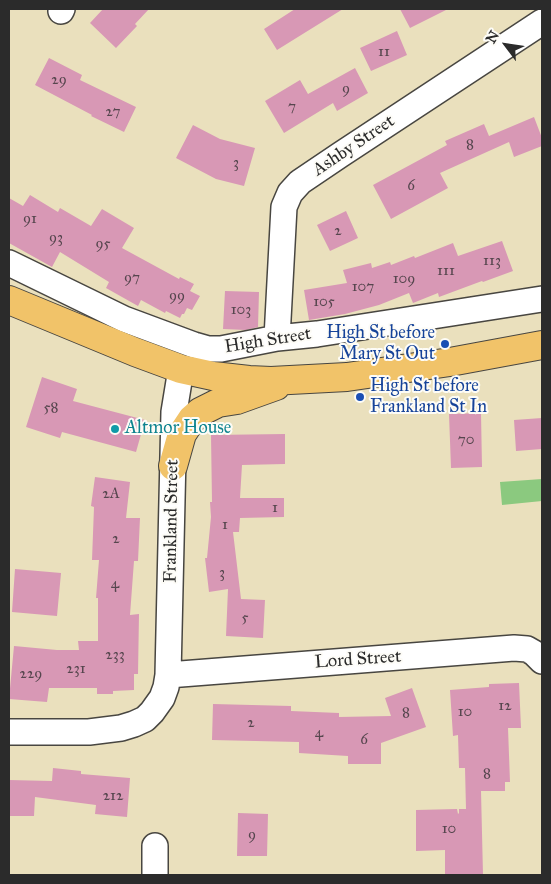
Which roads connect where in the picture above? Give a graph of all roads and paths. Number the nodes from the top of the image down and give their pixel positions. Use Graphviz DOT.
graph roads {
  1 [pos="542,22"];
  2 [pos="9,263"];
  3 [pos="542,299"];
  4 [pos="9,300"];
  5 [pos="277,338"];
  6 [pos="542,345"];
  7 [pos="181,369"];
  8 [pos="294,380"];
  9 [pos="173,466"];
  10 [pos="542,662"];
  11 [pos="168,675"];
  12 [pos="9,732"];
  13 [pos="155,846"];
  14 [pos="155,875"];
  1 -- 5 [label="street, Ashby Street"];
  2 -- 5 [label="street, High Street"];
  3 -- 5 [label="street, High Street"];
  4 -- 7 [label="main road, High Street"];
  6 -- 8 [label="main road, High Street"];
  7 -- 8 [label="main road, High Street"];
  7 -- 9 [label="street, Frankland Street"];
  8 -- 9 [label="main road"];
  9 -- 11 [label="street, Frankland Street"];
  10 -- 11 [label="street, Lord Street"];
  11 -- 12 [label="street, Frankland Street"];
  13 -- 14 [label="street"];
}
